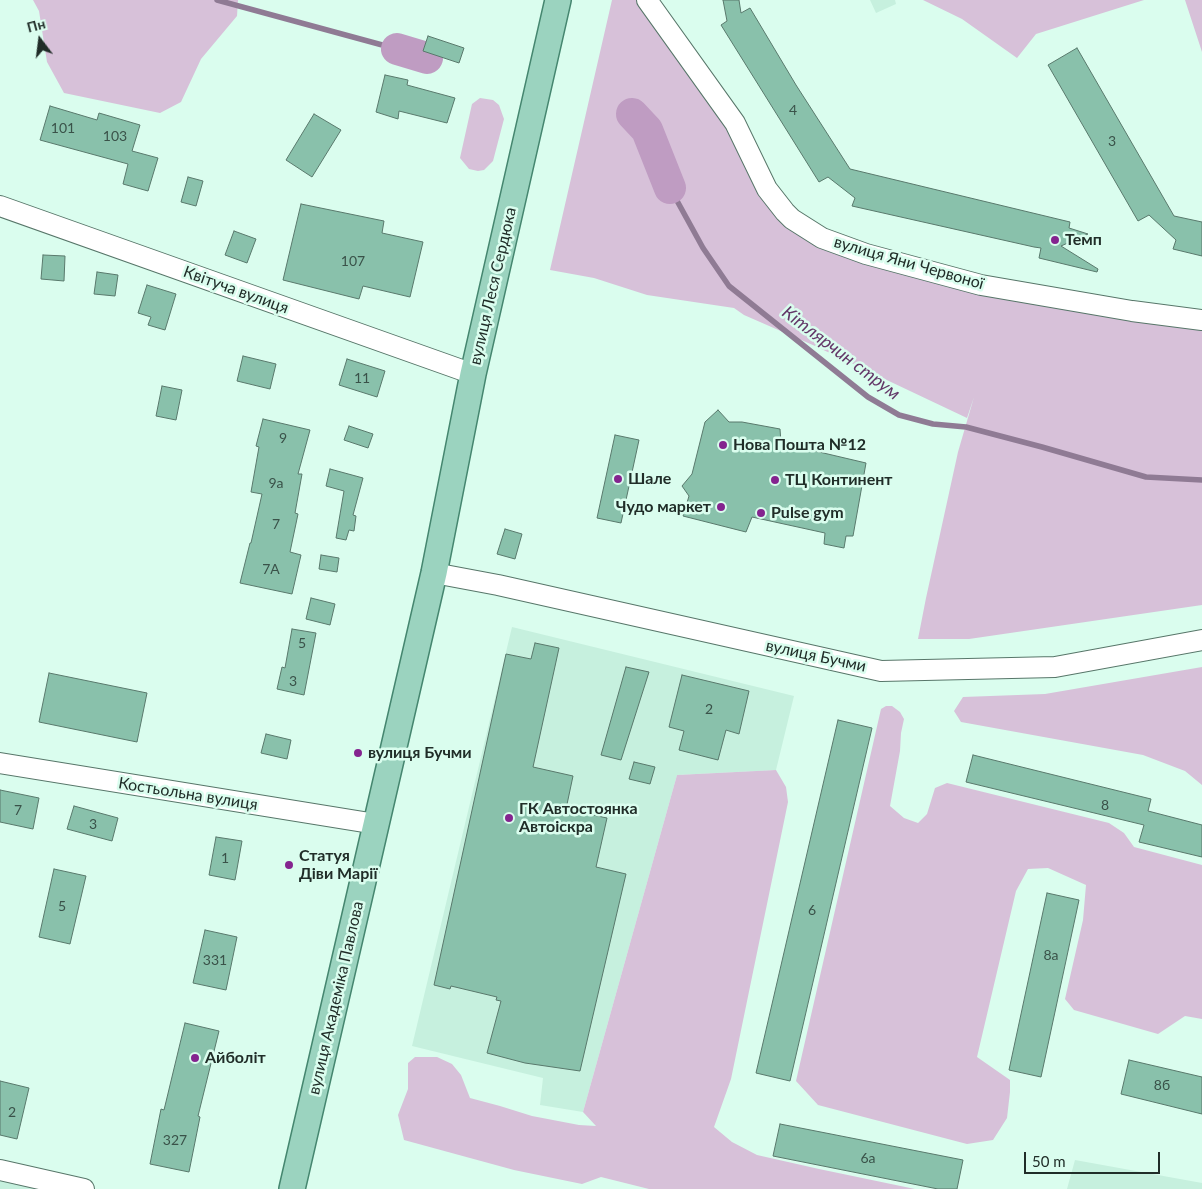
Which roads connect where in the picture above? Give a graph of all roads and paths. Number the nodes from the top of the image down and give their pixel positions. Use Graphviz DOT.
graph roads {
  1 [pos="558,0"];
  2 [pos="647,0"];
  3 [pos="0,206"];
  4 [pos="1202,320"];
  5 [pos="473,374"];
  6 [pos="434,573"];
  7 [pos="1202,640"];
  8 [pos="0,763"];
  9 [pos="376,824"];
  10 [pos="0,1170"];
  11 [pos="84,1189"];
  12 [pos="292,1189"];
  1 -- 5 [label="main road, вулиця Леся Сердюка"];
  2 -- 4 [label="street, вулиця Яни Червоної"];
  3 -- 5 [label="street, Квітуча вулиця"];
  5 -- 6 [label="main road, вулиця Леся Сердюка"];
  6 -- 7 [label="street, вулиця Бучми"];
  6 -- 9 [label="main road, вулиця Академіка Павлова"];
  8 -- 9 [label="street, Костьольна вулиця"];
  9 -- 12 [label="main road, вулиця Академіка Павлова"];
  10 -- 11 [label="street"];
}
